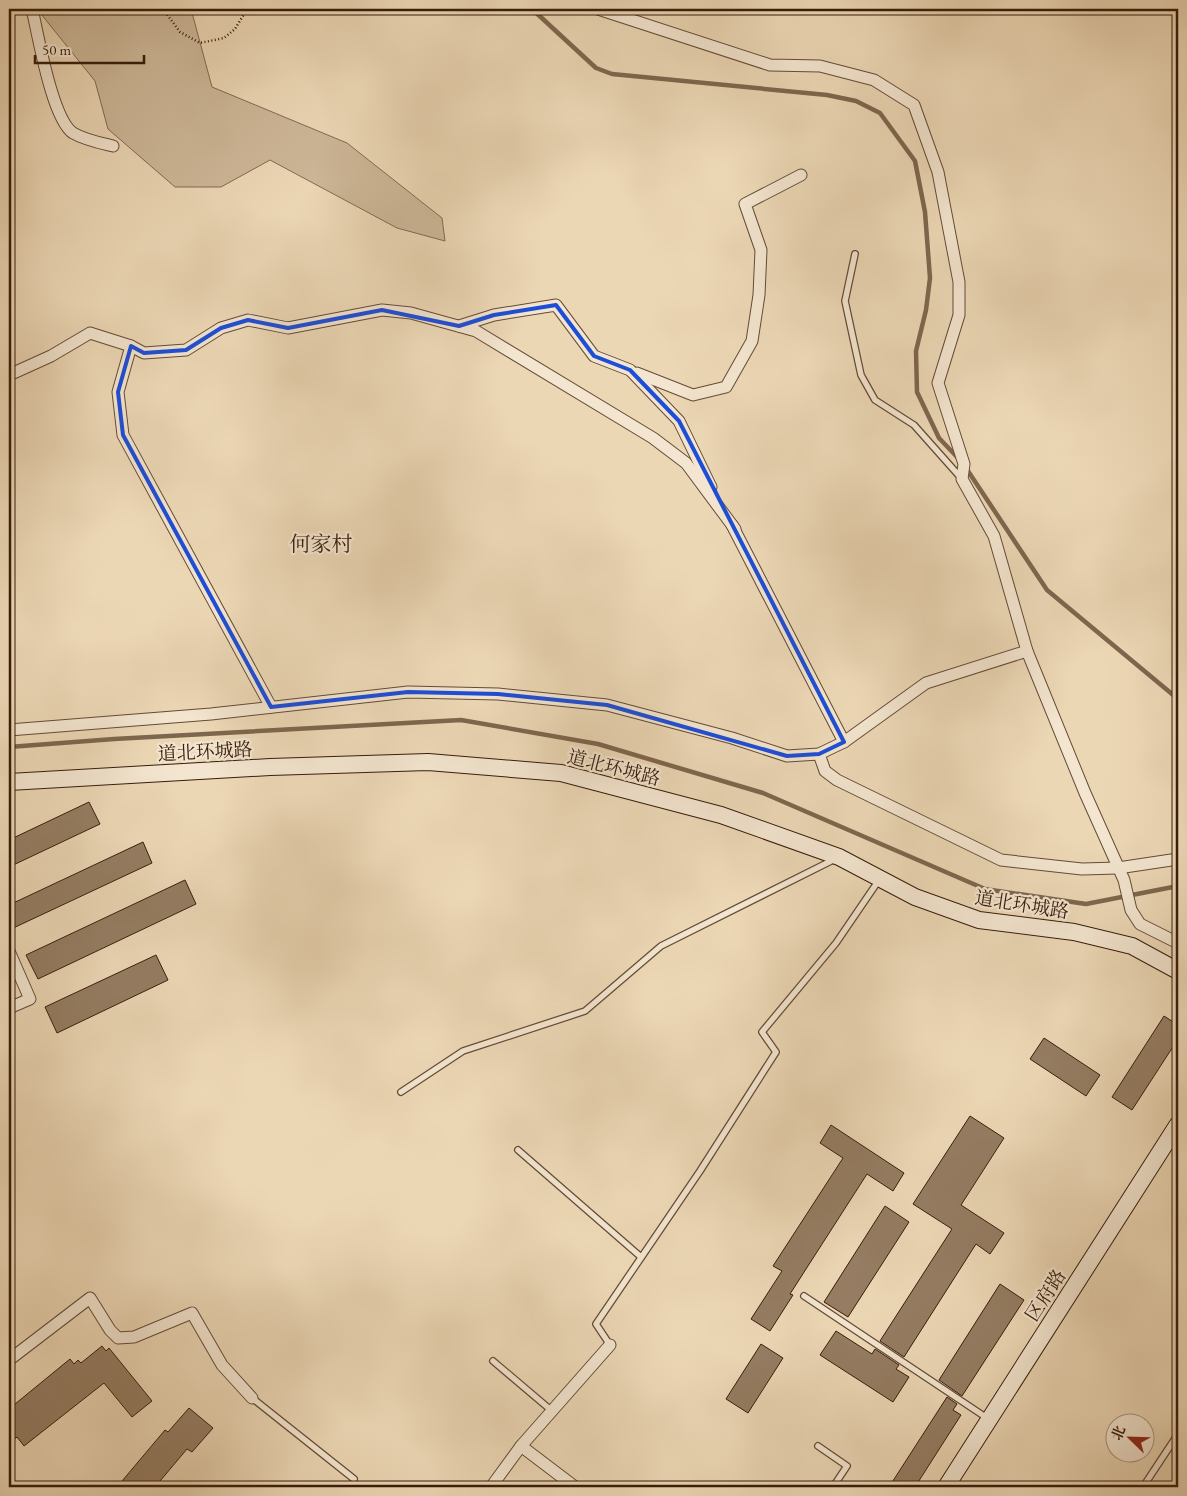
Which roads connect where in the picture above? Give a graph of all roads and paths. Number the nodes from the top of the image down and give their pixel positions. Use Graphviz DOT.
graph roads {
  1 [pos="32,9"];
  2 [pos="163,9"];
  3 [pos="247,9"];
  4 [pos="598,9"];
  5 [pos="114,146"];
  6 [pos="801,175"];
  7 [pos="856,254"];
  8 [pos="459,326"];
  9 [pos="132,346"];
  10 [pos="630,370"];
  11 [pos="9,375"];
  12 [pos="962,478"];
  13 [pos="735,530"];
  14 [pos="1027,651"];
  15 [pos="271,707"];
  16 [pos="9,730"];
  17 [pos="844,742"];
  18 [pos="819,754"];
  19 [pos="9,782"];
  20 [pos="839,857"];
  21 [pos="1178,859"];
  22 [pos="1118,868"];
  23 [pos="880,878"];
  24 [pos="1178,943"];
  25 [pos="9,951"];
  26 [pos="1178,971"];
  27 [pos="9,1008"];
  28 [pos="401,1092"];
  29 [pos="1178,1124"];
  30 [pos="518,1150"];
  31 [pos="641,1256"];
  32 [pos="804,1296"];
  33 [pos="610,1344"];
  34 [pos="9,1360"];
  35 [pos="493,1361"];
  36 [pos="252,1398"];
  37 [pos="552,1411"];
  38 [pos="989,1419"];
  39 [pos="1178,1434"];
  40 [pos="521,1446"];
  41 [pos="818,1446"];
  42 [pos="354,1479"];
  43 [pos="491,1487"];
  44 [pos="575,1487"];
  45 [pos="833,1487"];
  46 [pos="946,1487"];
  47 [pos="1144,1487"];
  1 -- 5 [label="street"];
  2 -- 3 [label="path"];
  4 -- 12 [label="street"];
  6 -- 10 [label="street"];
  7 -- 12 [label="lane"];
  8 -- 9 [label="street"];
  8 -- 10 [label="street"];
  8 -- 13 [label="street"];
  9 -- 11 [label="street"];
  9 -- 15 [label="street"];
  10 -- 13 [label="street"];
  12 -- 14 [label="street"];
  13 -- 17 [label="street"];
  14 -- 17 [label="street"];
  14 -- 22 [label="street"];
  15 -- 16 [label="street"];
  15 -- 18 [label="street"];
  17 -- 18 [label="street"];
  18 -- 22 [label="street"];
  19 -- 20 [label="street, 道北环城路"];
  20 -- 23 [label="street, 道北环城路"];
  20 -- 28 [label="lane"];
  21 -- 22 [label="street"];
  22 -- 24 [label="street"];
  23 -- 26 [label="street, 道北环城路"];
  23 -- 31 [label="lane"];
  25 -- 27 [label="street"];
  29 -- 38 [label="street, 区府路"];
  30 -- 31 [label="lane"];
  31 -- 33 [label="lane"];
  32 -- 38 [label="lane"];
  33 -- 37 [label="street"];
  34 -- 36 [label="street"];
  35 -- 37 [label="lane"];
  36 -- 42 [label="lane"];
  37 -- 40 [label="street"];
  38 -- 46 [label="street, 区府路"];
  39 -- 47 [label="lane"];
  40 -- 43 [label="street"];
  40 -- 44 [label="street"];
  41 -- 45 [label="lane"];
}
